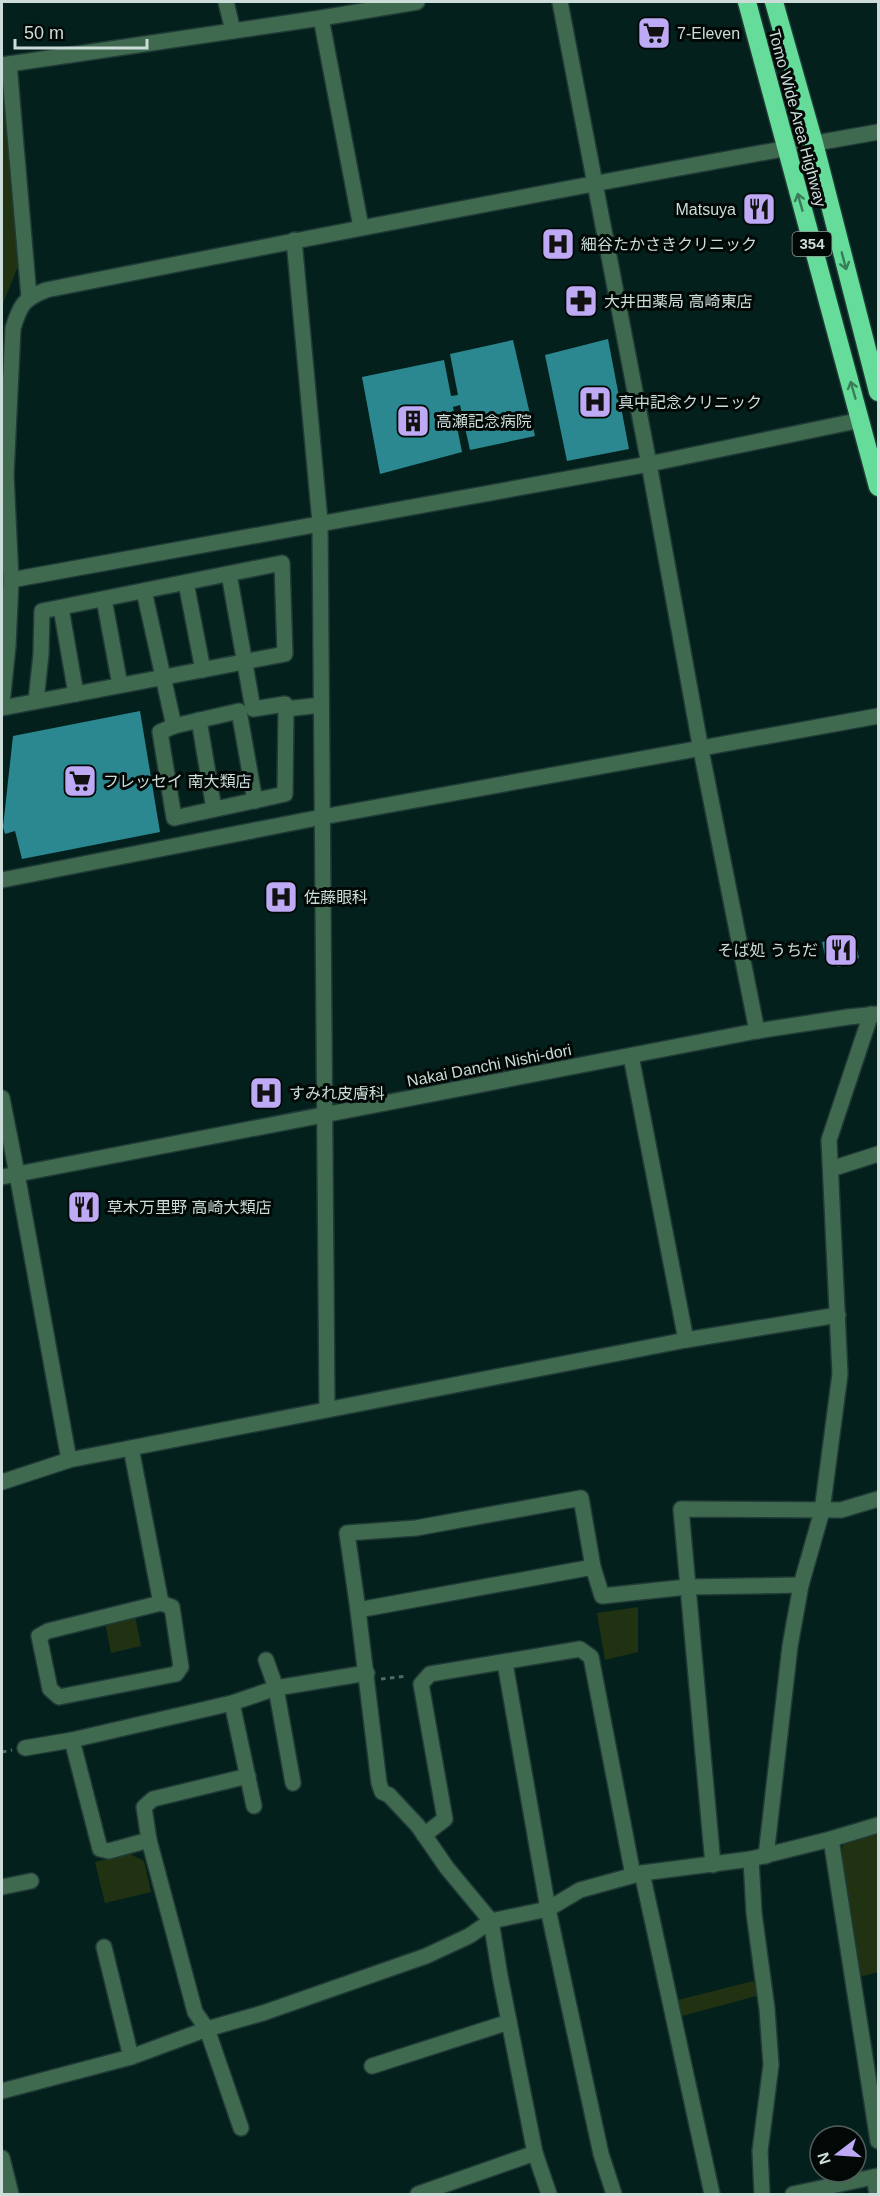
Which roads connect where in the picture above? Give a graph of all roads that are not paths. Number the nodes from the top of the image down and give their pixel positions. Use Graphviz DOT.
graph roads {
  1 [pos="226,2"];
  2 [pos="417,2"];
  3 [pos="560,2"];
  4 [pos="747,2"];
  5 [pos="774,2"];
  6 [pos="321,18"];
  7 [pos="234,31"];
  8 [pos="5,65"];
  9 [pos="879,132"];
  10 [pos="814,143"];
  11 [pos="785,148"];
  12 [pos="594,183"];
  13 [pos="361,226"];
  14 [pos="294,240"];
  15 [pos="29,297"];
  16 [pos="879,392"];
  17 [pos="861,420"];
  18 [pos="649,464"];
  19 [pos="4,475"];
  20 [pos="879,487"];
  21 [pos="320,522"];
  22 [pos="229,574"];
  23 [pos="11,580"];
  24 [pos="186,583"];
  25 [pos="144,591"];
  26 [pos="104,599"];
  27 [pos="61,608"];
  28 [pos="245,662"];
  29 [pos="203,670"];
  30 [pos="163,677"];
  31 [pos="120,685"];
  32 [pos="76,694"];
  33 [pos="36,701"];
  34 [pos="321,705"];
  35 [pos="2,706"];
  36 [pos="286,709"];
  37 [pos="246,710"];
  38 [pos="879,716"];
  39 [pos="199,720"];
  40 [pos="174,726"];
  41 [pos="701,750"];
  42 [pos="255,801"];
  43 [pos="214,809"];
  44 [pos="322,818"];
  45 [pos="2,880"];
  46 [pos="875,1014"];
  47 [pos="757,1031"];
  48 [pos="631,1056"];
  49 [pos="2,1098"];
  50 [pos="324,1116"];
  51 [pos="879,1154"];
  52 [pos="831,1169"];
  53 [pos="17,1174"];
  54 [pos="2,1177"];
  55 [pos="838,1315"];
  56 [pos="686,1340"];
  57 [pos="327,1408"];
  58 [pos="131,1448"];
  59 [pos="69,1460"];
  60 [pos="2,1482"];
  61 [pos="879,1499"];
  62 [pos="822,1511"];
  63 [pos="593,1567"];
  64 [pos="801,1585"];
  65 [pos="687,1587"];
  66 [pos="161,1603"];
  67 [pos="358,1610"];
  68 [pos="266,1660"];
  69 [pos="505,1663"];
  70 [pos="367,1677"];
  71 [pos="276,1688"];
  72 [pos="232,1703"];
  73 [pos="72,1740"];
  74 [pos="25,1748"];
  75 [pos="248,1776"];
  76 [pos="293,1783"];
  77 [pos="254,1806"];
  78 [pos="879,1825"];
  79 [pos="424,1835"];
  80 [pos="831,1839"];
  81 [pos="149,1840"];
  82 [pos="759,1857"];
  83 [pos="713,1865"];
  84 [pos="637,1874"];
  85 [pos="31,1881"];
  86 [pos="2,1887"];
  87 [pos="548,1909"];
  88 [pos="491,1921"];
  89 [pos="104,1947"];
  90 [pos="509,2022"];
  91 [pos="207,2029"];
  92 [pos="131,2057"];
  93 [pos="372,2066"];
  94 [pos="2,2091"];
  95 [pos="241,2128"];
  96 [pos="879,2141"];
  97 [pos="536,2154"];
  98 [pos="2,2158"];
  99 [pos="876,2177"];
  100 [pos="11,2194"];
  101 [pos="418,2194"];
  102 [pos="549,2194"];
  103 [pos="614,2194"];
  104 [pos="712,2194"];
  105 [pos="762,2194"];
  106 [pos="793,2194"];
  107 [pos="877,2194"];
  1 -- 7 [label="street"];
  2 -- 6 [label="street"];
  3 -- 12 [label="street"];
  4 -- 11 [label="highway, Tomo Wide Area Highway / 354"];
  5 -- 10 [label="highway, Tomo Wide Area Highway / 354"];
  6 -- 7 [label="street"];
  6 -- 13 [label="street"];
  7 -- 8 [label="street"];
  8 -- 15 [label="street"];
  9 -- 10 [label="street"];
  10 -- 11 [label="street"];
  10 -- 16 [label="highway, Tomo Wide Area Highway / 354, one-way"];
  11 -- 12 [label="street"];
  17 -- 11 [label="highway, Tomo Wide Area Highway / 354, one-way"];
  12 -- 13 [label="street"];
  12 -- 18 [label="street"];
  13 -- 14 [label="street"];
  14 -- 15 [label="street"];
  14 -- 21 [label="street"];
  15 -- 19 [label="street"];
  17 -- 18 [label="street"];
  17 -- 20 [label="highway, Tomo Wide Area Highway / 354"];
  18 -- 21 [label="street"];
  18 -- 41 [label="street"];
  19 -- 23 [label="street"];
  21 -- 23 [label="street"];
  21 -- 34 [label="street"];
  22 -- 24 [label="street"];
  22 -- 28 [label="street"];
  22 -- 28 [label="street"];
  23 -- 35 [label="street"];
  24 -- 25 [label="street"];
  24 -- 29 [label="street"];
  25 -- 26 [label="street"];
  25 -- 30 [label="street"];
  26 -- 27 [label="street"];
  26 -- 31 [label="street"];
  27 -- 32 [label="street"];
  27 -- 33 [label="street"];
  28 -- 29 [label="street"];
  28 -- 37 [label="street"];
  29 -- 30 [label="street"];
  30 -- 31 [label="street"];
  30 -- 40 [label="street"];
  31 -- 32 [label="street"];
  32 -- 33 [label="street"];
  33 -- 35 [label="street"];
  34 -- 36 [label="street"];
  34 -- 44 [label="street"];
  36 -- 37 [label="street"];
  36 -- 42 [label="street"];
  37 -- 39 [label="street"];
  37 -- 42 [label="street"];
  38 -- 41 [label="street"];
  39 -- 40 [label="street"];
  39 -- 43 [label="street"];
  40 -- 43 [label="street"];
  41 -- 44 [label="street"];
  41 -- 47 [label="street"];
  42 -- 43 [label="street"];
  44 -- 45 [label="street"];
  44 -- 50 [label="street"];
  46 -- 47 [label="street, Nakai Danchi Nishi-dori"];
  46 -- 52 [label="street"];
  47 -- 48 [label="street, Nakai Danchi Nishi-dori"];
  48 -- 50 [label="street, Nakai Danchi Nishi-dori"];
  48 -- 56 [label="street"];
  49 -- 53 [label="street"];
  50 -- 53 [label="street, Nakai Danchi Nishi-dori"];
  50 -- 57 [label="street"];
  51 -- 52 [label="street"];
  52 -- 55 [label="street"];
  53 -- 54 [label="street, Nakai Danchi Nishi-dori"];
  53 -- 59 [label="street"];
  55 -- 56 [label="street"];
  55 -- 62 [label="street"];
  56 -- 57 [label="street"];
  57 -- 58 [label="street"];
  58 -- 59 [label="street"];
  58 -- 66 [label="street"];
  59 -- 60 [label="street"];
  61 -- 62 [label="street"];
  62 -- 64 [label="street"];
  62 -- 65 [label="street"];
  63 -- 65 [label="street"];
  63 -- 67 [label="street"];
  63 -- 67 [label="street"];
  64 -- 65 [label="street"];
  64 -- 82 [label="street"];
  65 -- 83 [label="street"];
  66 -- 66 [label="street"];
  67 -- 70 [label="street"];
  68 -- 71 [label="street"];
  69 -- 79 [label="street"];
  69 -- 84 [label="street"];
  69 -- 87 [label="street"];
  70 -- 71 [label="street"];
  70 -- 79 [label="street"];
  71 -- 72 [label="street"];
  71 -- 76 [label="street"];
  72 -- 73 [label="street"];
  72 -- 75 [label="street"];
  73 -- 74 [label="street"];
  73 -- 81 [label="street"];
  75 -- 77 [label="street"];
  75 -- 81 [label="street"];
  78 -- 80 [label="street"];
  79 -- 88 [label="street"];
  80 -- 82 [label="street"];
  80 -- 96 [label="street"];
  81 -- 91 [label="street"];
  82 -- 83 [label="street"];
  82 -- 105 [label="street"];
  83 -- 84 [label="street"];
  84 -- 87 [label="street"];
  84 -- 104 [label="street"];
  85 -- 86 [label="street"];
  87 -- 88 [label="street"];
  87 -- 103 [label="street"];
  88 -- 90 [label="street"];
  88 -- 91 [label="street"];
  89 -- 92 [label="street"];
  90 -- 93 [label="street"];
  90 -- 97 [label="street"];
  91 -- 92 [label="street"];
  91 -- 95 [label="street"];
  92 -- 94 [label="street"];
  97 -- 101 [label="street"];
  97 -- 102 [label="street"];
  98 -- 100 [label="street"];
  99 -- 106 [label="street"];
  99 -- 107 [label="street"];
}
